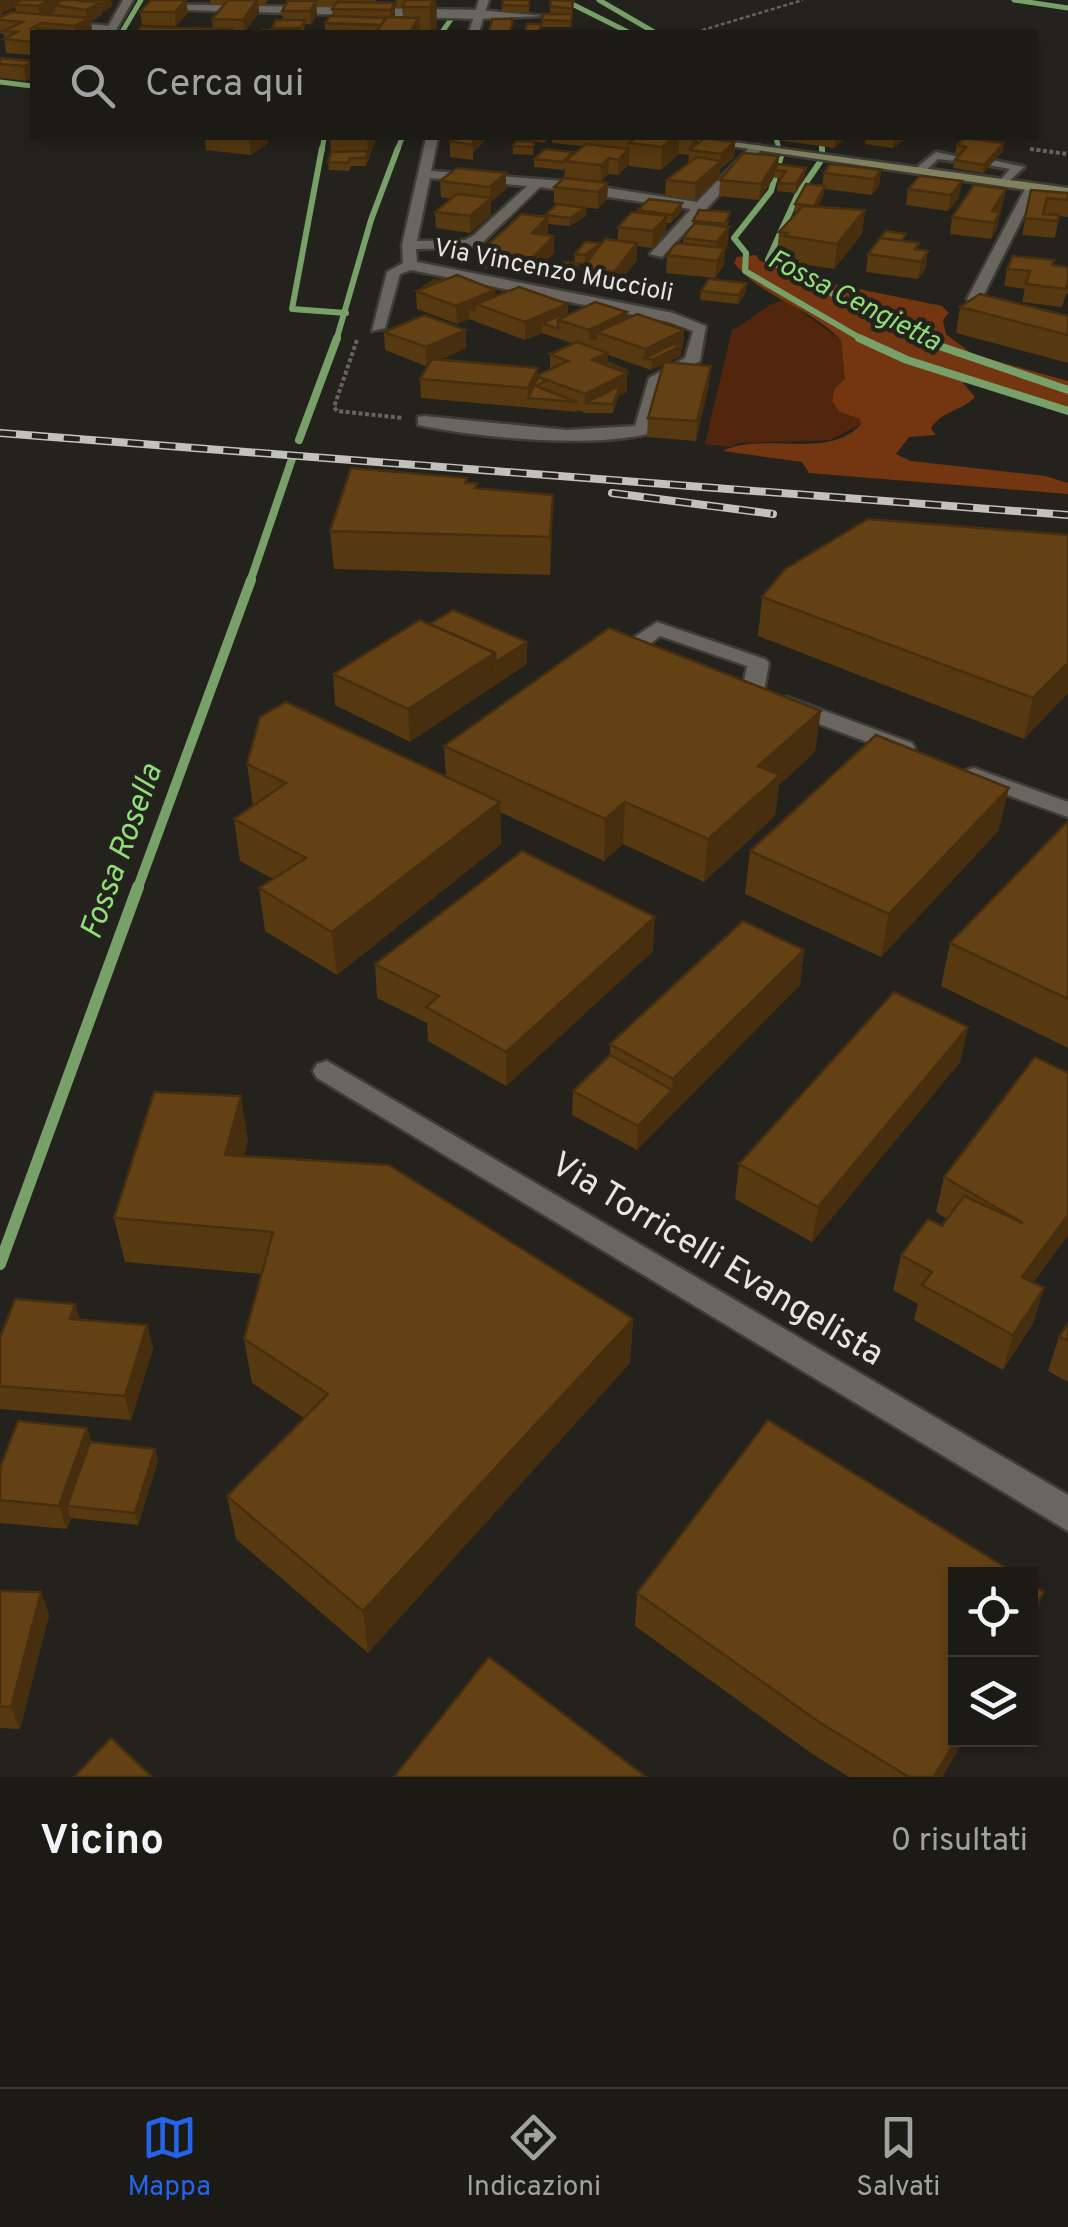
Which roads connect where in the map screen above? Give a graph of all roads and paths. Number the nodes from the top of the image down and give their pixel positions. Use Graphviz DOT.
graph roads {
  1 [pos="128,0"];
  2 [pos="484,0"];
  3 [pos="803,0"];
  4 [pos="276,4"];
  5 [pos="148,6"];
  6 [pos="478,15"];
  7 [pos="538,16"];
  8 [pos="0,20"];
  9 [pos="265,20"];
  10 [pos="101,30"];
  11 [pos="112,30"];
  12 [pos="474,30"];
  13 [pos="699,30"];
  14 [pos="432,140"];
  15 [pos="697,140"];
  16 [pos="756,148"];
  17 [pos="962,159"];
  18 [pos="992,163"];
  19 [pos="920,171"];
  20 [pos="424,174"];
  21 [pos="1004,183"];
  22 [pos="534,184"];
  23 [pos="1032,187"];
  24 [pos="1068,192"];
  25 [pos="702,207"];
  26 [pos="408,245"];
  27 [pos="656,254"];
  28 [pos="410,265"];
  29 [pos="377,328"];
  30 [pos="1068,328"];
  31 [pos="424,421"];
  32 [pos="685,665"];
  33 [pos="920,754"];
  34 [pos="957,768"];
  35 [pos="1068,810"];
  36 [pos="327,1070"];
  37 [pos="1068,1514"];
  1 -- 11 [label="street"];
  2 -- 6 [label="street"];
  3 -- 13 [label="path"];
  4 -- 5 [label="street"];
  4 -- 6 [label="street"];
  4 -- 9 [label="street"];
  6 -- 7 [label="street"];
  6 -- 12 [label="street"];
  8 -- 10 [label="street"];
  14 -- 20 [label="street, Via Vincenzo Muccioli"];
  15 -- 16 [label="main road"];
  16 -- 19 [label="main road"];
  16 -- 25 [label="street"];
  17 -- 19 [label="lane"];
  18 -- 21 [label="lane"];
  19 -- 21 [label="main road"];
  20 -- 22 [label="street"];
  20 -- 26 [label="street, Via Vincenzo Muccioli"];
  21 -- 23 [label="main road"];
  22 -- 25 [label="street"];
  22 -- 26 [label="street, Via Vincenzo Muccioli"];
  23 -- 24 [label="main road"];
  23 -- 30 [label="street"];
  25 -- 27 [label="street"];
  26 -- 28 [label="street, Via Vincenzo Muccioli"];
  28 -- 29 [label="street, Via Vincenzo Muccioli"];
  28 -- 31 [label="street, Via Vincenzo Muccioli"];
  29 -- 31 [label="path"];
  32 -- 33 [label="street"];
  34 -- 35 [label="street"];
  36 -- 37 [label="street, Via Torricelli Evangelista"];
}
